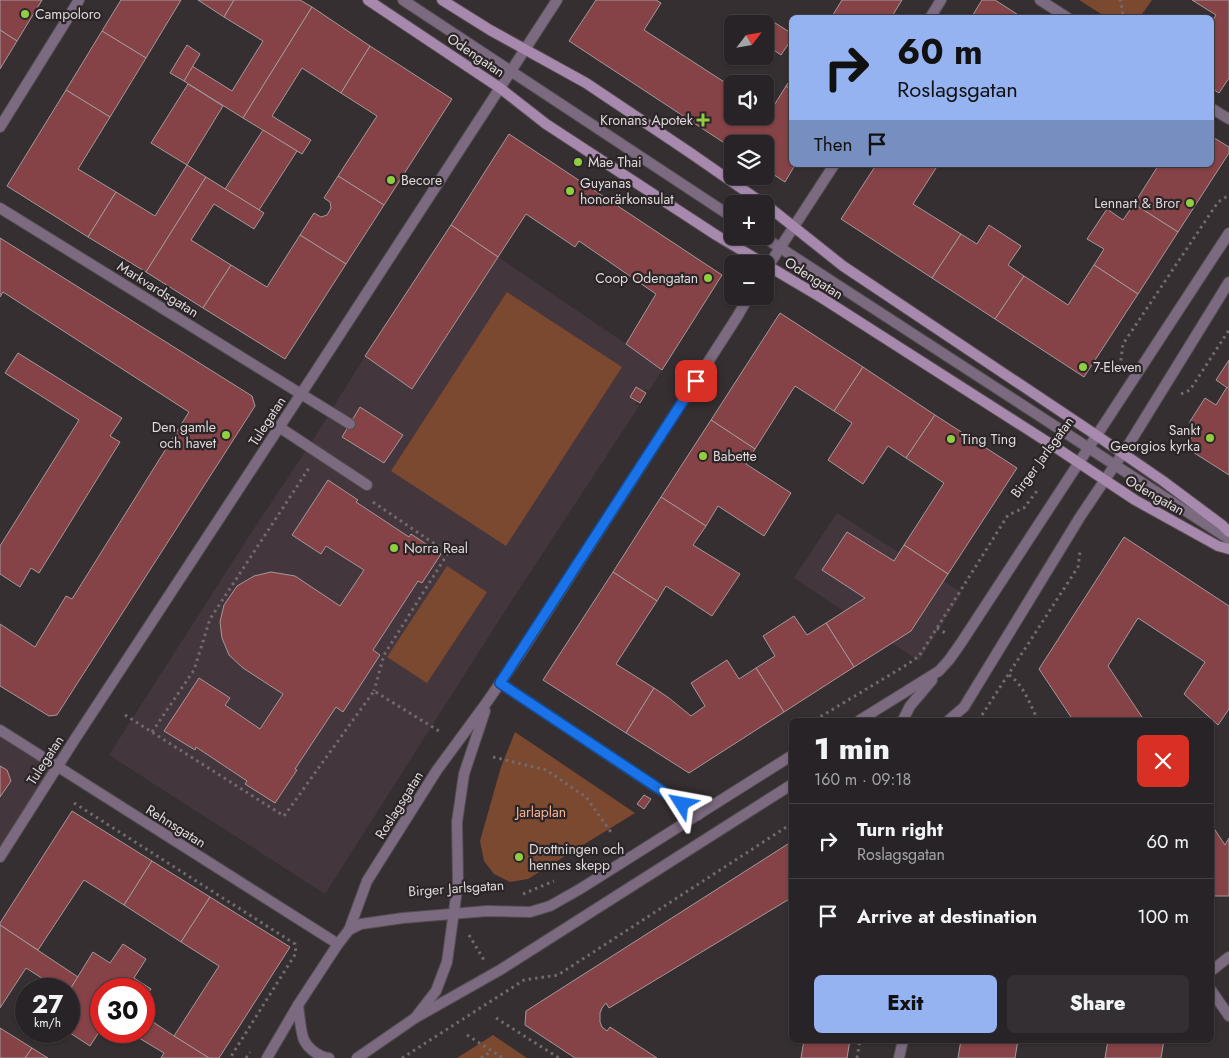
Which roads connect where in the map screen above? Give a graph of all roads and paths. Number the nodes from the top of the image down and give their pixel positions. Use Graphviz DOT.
graph roads {
  1 [pos="79,0"];
  2 [pos="368,0"];
  3 [pos="403,0"];
  4 [pos="442,0"];
  5 [pos="557,0"];
  6 [pos="941,0"];
  7 [pos="1040,0"];
  8 [pos="1121,0"];
  9 [pos="932,15"];
  10 [pos="1063,15"];
  11 [pos="1123,15"];
  12 [pos="526,49"];
  13 [pos="511,71"];
  14 [pos="500,88"];
  15 [pos="1214,110"];
  16 [pos="1229,119"];
  17 [pos="0,127"];
  18 [pos="833,167"];
  19 [pos="752,195"];
  20 [pos="1229,195"];
  21 [pos="0,208"];
  22 [pos="774,211"];
  23 [pos="724,212"];
  24 [pos="793,227"];
  25 [pos="1229,233"];
  26 [pos="774,244"];
  27 [pos="780,248"];
  28 [pos="747,255"];
  29 [pos="774,257"];
  30 [pos="774,272"];
  31 [pos="1229,282"];
  32 [pos="744,305"];
  33 [pos="1229,330"];
  34 [pos="1119,370"];
  35 [pos="301,394"];
  36 [pos="1175,397"];
  37 [pos="350,424"];
  38 [pos="279,427"];
  39 [pos="1096,435"];
  40 [pos="1088,448"];
  41 [pos="319,453"];
  42 [pos="1123,453"];
  43 [pos="1078,463"];
  44 [pos="1114,466"];
  45 [pos="1043,481"];
  46 [pos="1105,481"];
  47 [pos="367,485"];
  48 [pos="1229,532"];
  49 [pos="1229,539"];
  50 [pos="1081,546"];
  51 [pos="1229,549"];
  52 [pos="939,671"];
  53 [pos="1013,677"];
  54 [pos="500,683"];
  55 [pos="374,691"];
  56 [pos="488,702"];
  57 [pos="964,707"];
  58 [pos="125,715"];
  59 [pos="818,718"];
  60 [pos="863,718"];
  61 [pos="904,718"];
  62 [pos="951,718"];
  63 [pos="959,718"];
  64 [pos="980,718"];
  65 [pos="1037,718"];
  66 [pos="0,730"];
  67 [pos="438,731"];
  68 [pos="152,732"];
  69 [pos="789,757"];
  70 [pos="494,758"];
  71 [pos="57,766"];
  72 [pos="789,787"];
  73 [pos="74,803"];
  74 [pos="698,815"];
  75 [pos="789,825"];
  76 [pos="613,835"];
  77 [pos="0,857"];
  78 [pos="557,880"];
  79 [pos="522,894"];
  80 [pos="466,912"];
  81 [pos="454,913"];
  82 [pos="349,930"];
  83 [pos="338,944"];
  84 [pos="1229,957"];
  85 [pos="1214,970"];
  86 [pos="492,974"];
  87 [pos="503,992"];
  88 [pos="1214,994"];
  89 [pos="298,1005"];
  90 [pos="1229,1016"];
  91 [pos="414,1018"];
  92 [pos="496,1018"];
  93 [pos="467,1035"];
  94 [pos="860,1043"];
  95 [pos="902,1043"];
  96 [pos="251,1050"];
  97 [pos="492,1051"];
  98 [pos="230,1058"];
  99 [pos="246,1058"];
  100 [pos="267,1058"];
  101 [pos="329,1058"];
  102 [pos="357,1058"];
  103 [pos="402,1058"];
  104 [pos="481,1058"];
  105 [pos="503,1058"];
  106 [pos="559,1058"];
  107 [pos="857,1058"];
  108 [pos="899,1058"];
  1 -- 17 [label="street"];
  2 -- 14 [label="main road, Odengatan"];
  3 -- 13 [label="street, Odengatan"];
  4 -- 12 [label="main road, Odengatan"];
  5 -- 12 [label="street, Tulegatan"];
  6 -- 9 [label="street"];
  7 -- 10 [label="street"];
  8 -- 11 [label="path"];
  12 -- 13 [label="street, Tulegatan"];
  12 -- 19 [label="main road, Odengatan"];
  13 -- 14 [label="street, Tulegatan"];
  13 -- 23 [label="street, Odengatan"];
  14 -- 28 [label="main road, Odengatan"];
  14 -- 35 [label="street, Tulegatan"];
  15 -- 16 [label="street"];
  18 -- 24 [label="street"];
  20 -- 34 [label="path"];
  21 -- 35 [label="street, Markvardsgatan"];
  22 -- 24 [label="main road, Odengatan"];
  24 -- 27 [label="street"];
  24 -- 39 [label="main road, Odengatan"];
  25 -- 39 [label="street"];
  26 -- 27 [label="street, Odengatan"];
  27 -- 29 [label="street"];
  27 -- 40 [label="street, Odengatan"];
  30 -- 43 [label="main road, Odengatan"];
  31 -- 42 [label="street"];
  32 -- 54 [label="street, Roslagsgatan"];
  33 -- 36 [label="path"];
  35 -- 37 [label="street, Markvardsgatan"];
  35 -- 38 [label="street, Tulegatan"];
  38 -- 41 [label="street"];
  38 -- 71 [label="street, Tulegatan"];
  39 -- 40 [label="street"];
  39 -- 42 [label="main road, Odengatan"];
  40 -- 43 [label="street"];
  40 -- 44 [label="street, Odengatan"];
  41 -- 47 [label="street"];
  41 -- 68 [label="path"];
  42 -- 44 [label="street"];
  42 -- 48 [label="main road, Odengatan"];
  43 -- 46 [label="main road, Odengatan"];
  43 -- 52 [label="street"];
  44 -- 46 [label="street"];
  44 -- 49 [label="street, Odengatan"];
  45 -- 59 [label="path, Birger Jarlsgatan"];
  46 -- 51 [label="main road, Odengatan"];
  46 -- 57 [label="street"];
  47 -- 55 [label="path"];
  50 -- 64 [label="path"];
  52 -- 60 [label="street"];
  52 -- 61 [label="street"];
  53 -- 65 [label="path"];
  54 -- 56 [label="street, Roslagsgatan"];
  54 -- 74 [label="street"];
  55 -- 67 [label="path"];
  55 -- 68 [label="path"];
  56 -- 81 [label="street, Roslagsgatan"];
  56 -- 82 [label="street, Roslagsgatan"];
  57 -- 62 [label="street"];
  57 -- 63 [label="street"];
  58 -- 68 [label="path"];
  66 -- 71 [label="street, Rehnsgatan"];
  69 -- 74 [label="street, Birger Jarlsgatan"];
  70 -- 76 [label="path"];
  71 -- 77 [label="street, Tulegatan"];
  71 -- 83 [label="street, Rehnsgatan"];
  72 -- 86 [label="street"];
  73 -- 98 [label="path"];
  74 -- 80 [label="street, Birger Jarlsgatan"];
  75 -- 87 [label="path"];
  78 -- 79 [label="path, Birger Jarlsgatan"];
  80 -- 81 [label="street, Birger Jarlsgatan"];
  80 -- 86 [label="path"];
  81 -- 82 [label="street, Birger Jarlsgatan"];
  81 -- 91 [label="street, Roslagsgatan"];
  82 -- 83 [label="street"];
  83 -- 89 [label="street"];
  84 -- 85 [label="street"];
  86 -- 87 [label="path"];
  86 -- 91 [label="street"];
  87 -- 103 [label="path"];
  88 -- 90 [label="street"];
  89 -- 100 [label="street"];
  89 -- 101 [label="street"];
  91 -- 102 [label="street"];
  92 -- 106 [label="path"];
  93 -- 97 [label="path"];
  94 -- 107 [label="path"];
  95 -- 108 [label="street"];
  96 -- 99 [label="path"];
  97 -- 104 [label="path"];
  97 -- 105 [label="path"];
}
